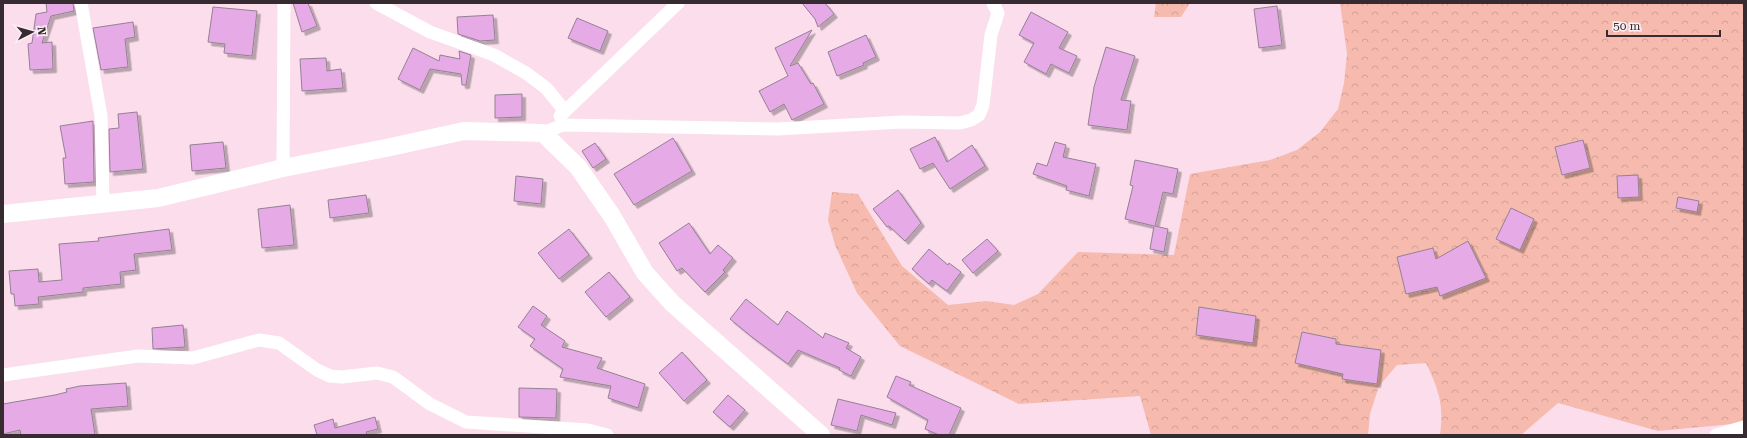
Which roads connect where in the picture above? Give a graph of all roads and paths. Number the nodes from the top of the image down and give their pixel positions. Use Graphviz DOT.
graph roads {
  1 [pos="81,3"];
  2 [pos="284,3"];
  3 [pos="376,3"];
  4 [pos="678,3"];
  5 [pos="993,3"];
  6 [pos="565,111"];
  7 [pos="543,133"];
  8 [pos="283,168"];
  9 [pos="103,204"];
  10 [pos="3,214"];
  11 [pos="3,375"];
  12 [pos="1744,427"];
  13 [pos="483,430"];
  14 [pos="607,435"];
  15 [pos="821,435"];
  16 [pos="1716,435"];
  1 -- 9 [label="street"];
  2 -- 8 [label="street"];
  3 -- 6 [label="street"];
  4 -- 6 [label="street"];
  5 -- 7 [label="street"];
  6 -- 7 [label="street"];
  7 -- 8 [label="main road"];
  7 -- 15 [label="main road"];
  8 -- 9 [label="main road"];
  9 -- 10 [label="main road"];
  11 -- 13 [label="street"];
  12 -- 16 [label="street"];
  13 -- 14 [label="street"];
}
